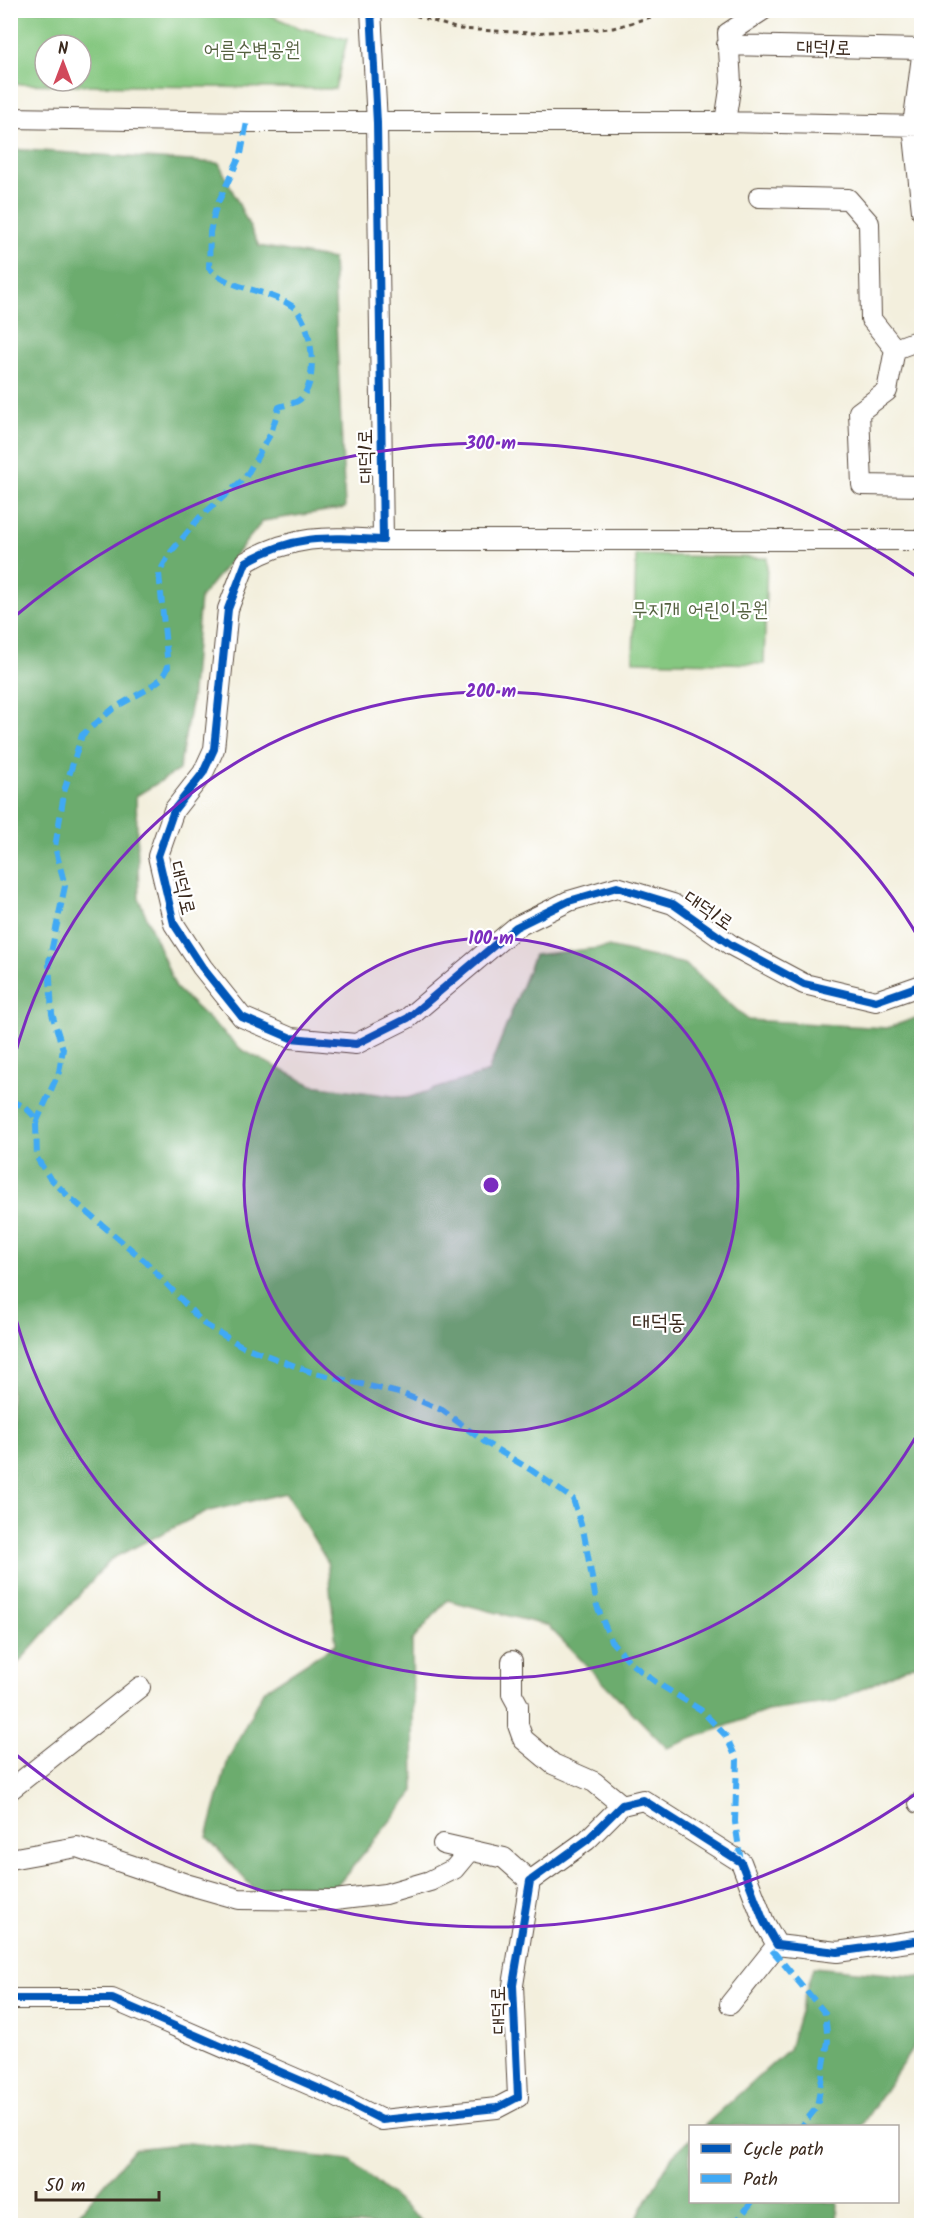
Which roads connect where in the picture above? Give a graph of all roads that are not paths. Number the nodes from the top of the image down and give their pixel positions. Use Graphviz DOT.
graph roads {
  1 [pos="371,10"];
  2 [pos="764,10"];
  3 [pos="727,45"];
  4 [pos="921,49"];
  5 [pos="921,56"];
  6 [pos="10,118"];
  7 [pos="725,122"];
  8 [pos="377,123"];
  9 [pos="917,126"];
  10 [pos="759,197"];
  11 [pos="921,211"];
  12 [pos="921,339"];
  13 [pos="895,350"];
  14 [pos="921,486"];
  15 [pos="383,540"];
  16 [pos="921,540"];
  17 [pos="921,985"];
  18 [pos="512,1661"];
  19 [pos="140,1687"];
  20 [pos="10,1790"];
  21 [pos="622,1805"];
  22 [pos="443,1845"];
  23 [pos="469,1851"];
  24 [pos="10,1859"];
  25 [pos="530,1881"];
  26 [pos="921,1940"];
  27 [pos="777,1945"];
  28 [pos="10,1999"];
  29 [pos="730,2004"];
  1 -- 8 [label="street, 대덕1로"];
  2 -- 3 [label="street"];
  3 -- 4 [label="street, 대덕1로"];
  3 -- 7 [label="street"];
  5 -- 9 [label="street"];
  6 -- 8 [label="street"];
  7 -- 8 [label="street"];
  7 -- 9 [label="street"];
  8 -- 15 [label="street, 대덕1로"];
  9 -- 11 [label="street"];
  10 -- 13 [label="street"];
  12 -- 13 [label="street"];
  13 -- 14 [label="street"];
  15 -- 16 [label="street"];
  15 -- 17 [label="street, 대덕1로"];
  18 -- 21 [label="street"];
  19 -- 20 [label="street"];
  21 -- 25 [label="street"];
  21 -- 27 [label="street"];
  22 -- 23 [label="street"];
  23 -- 24 [label="street"];
  23 -- 25 [label="street"];
  25 -- 28 [label="street, 대덕로"];
  26 -- 27 [label="street"];
  27 -- 29 [label="street"];
}
